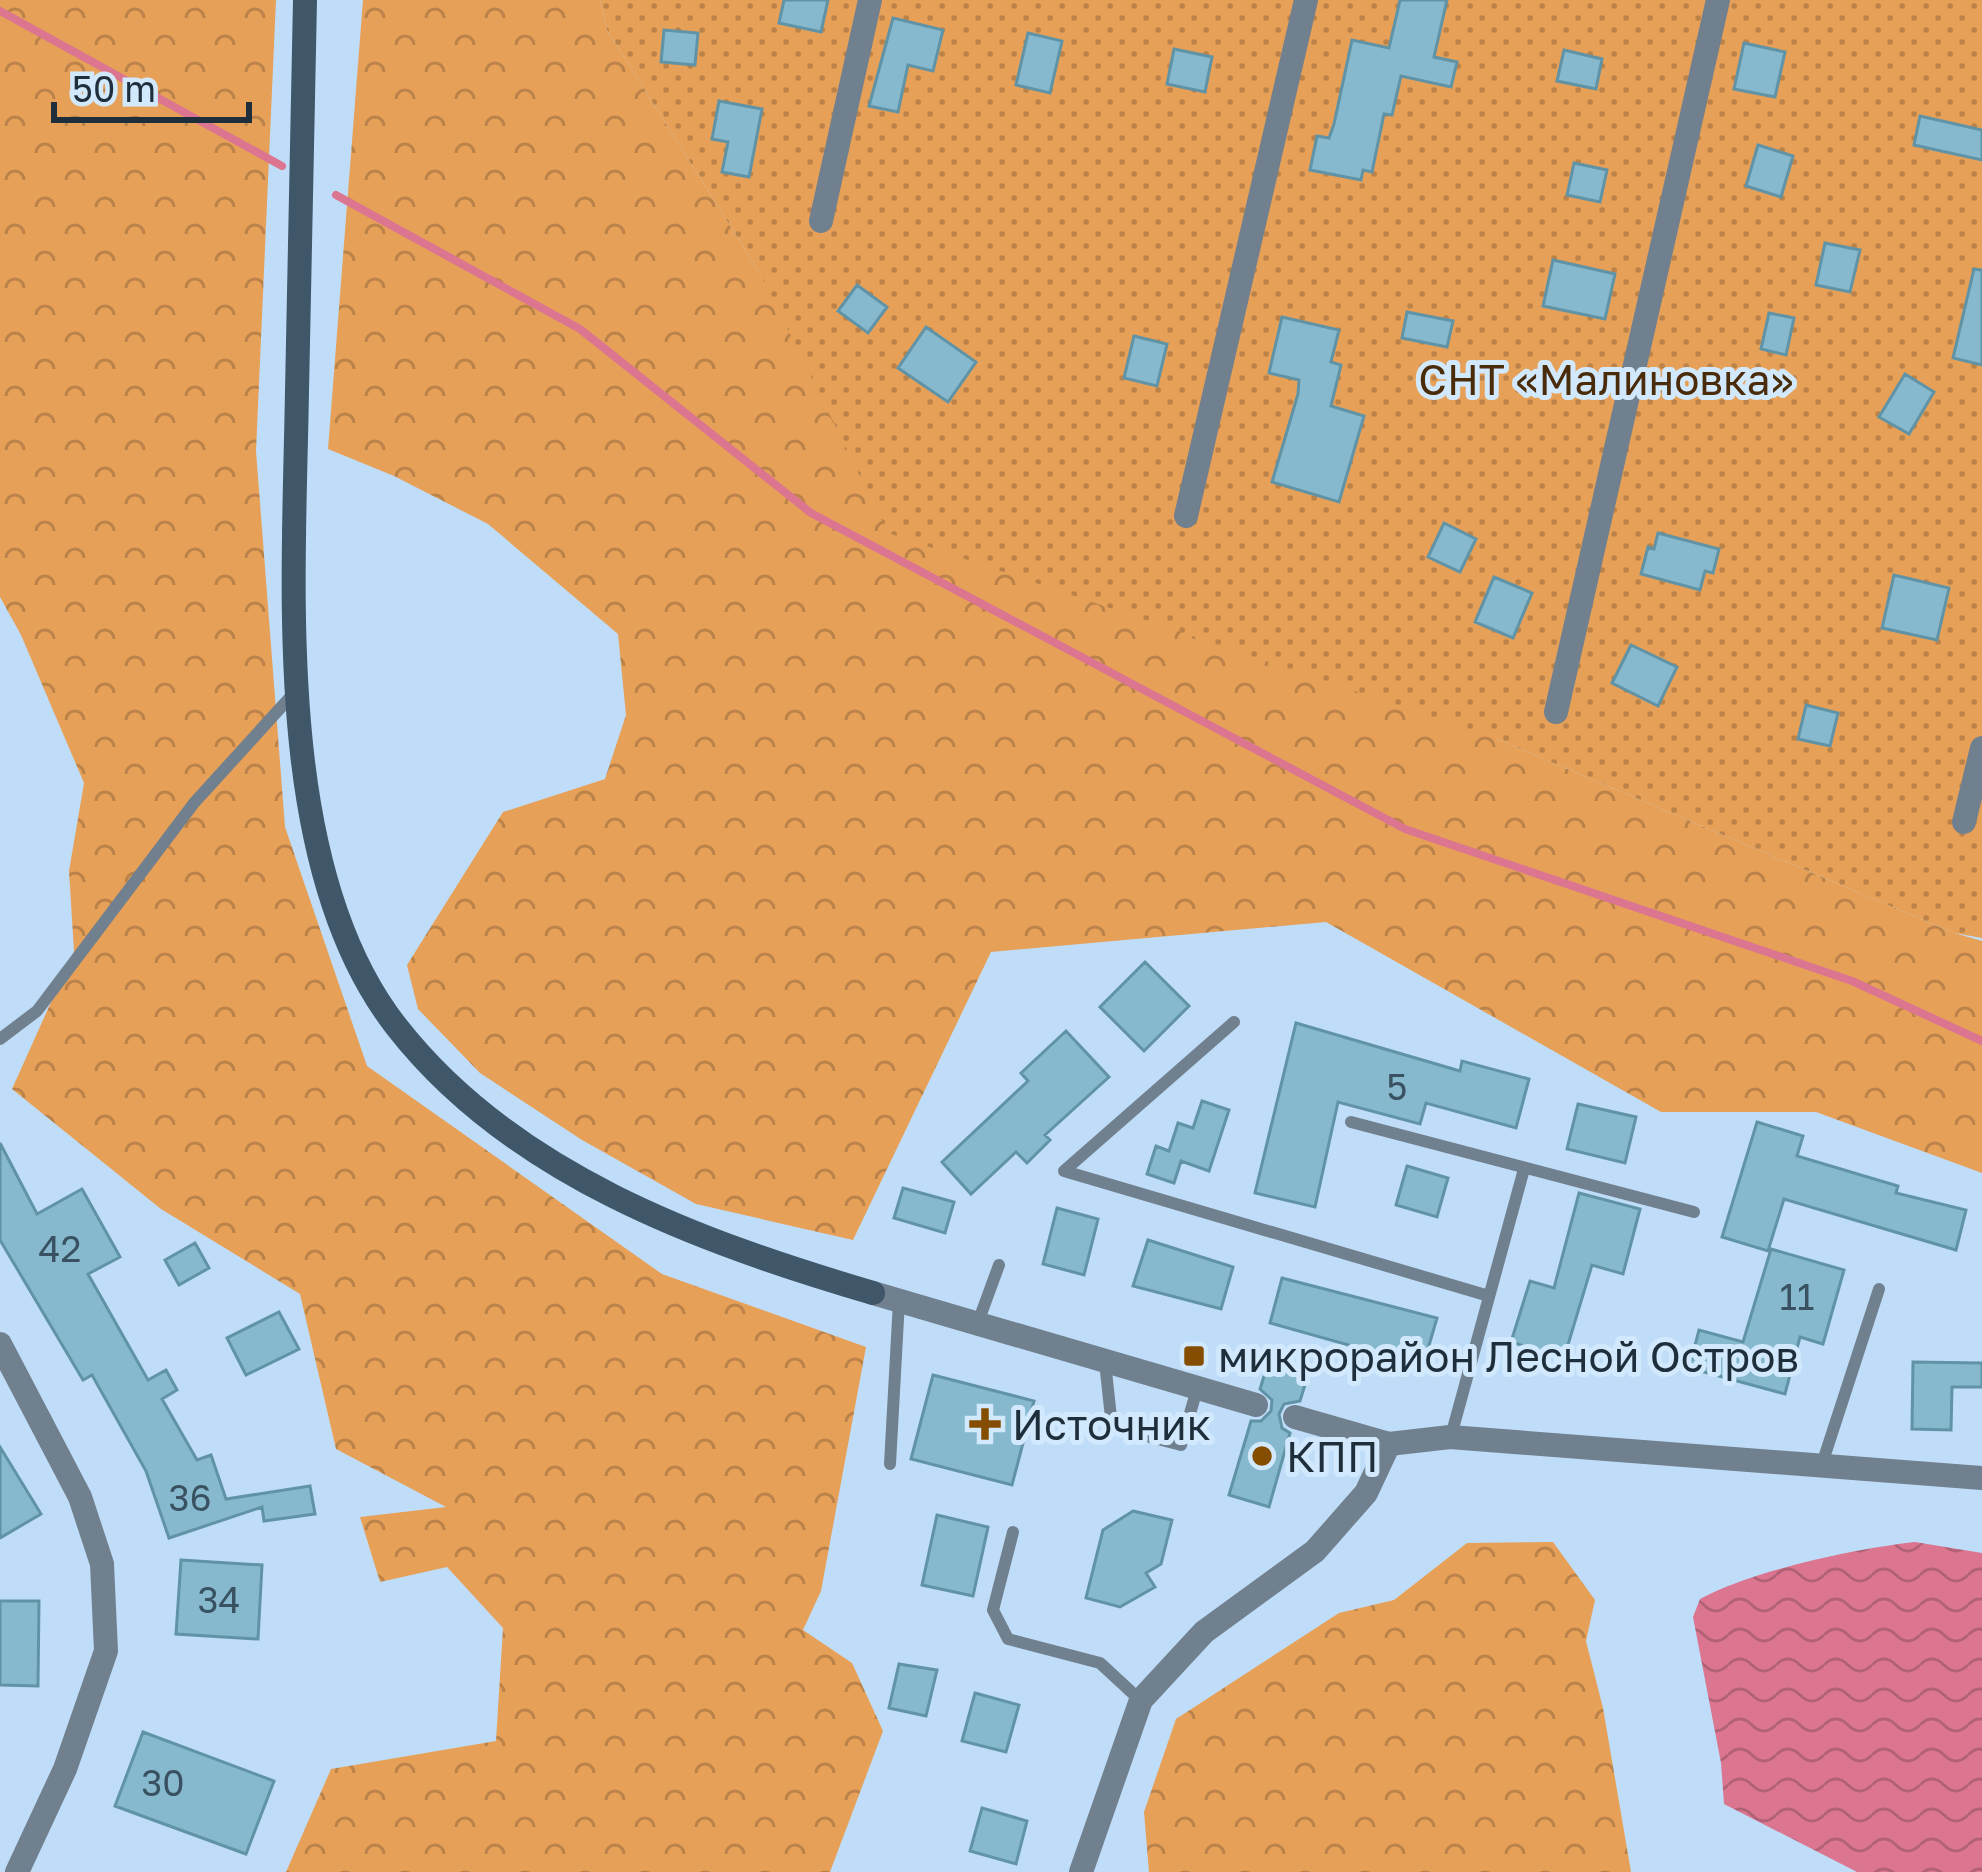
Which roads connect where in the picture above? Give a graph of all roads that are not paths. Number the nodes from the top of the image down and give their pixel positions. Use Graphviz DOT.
graph roads {
  1 [pos="304,0"];
  2 [pos="870,0"];
  3 [pos="1306,0"];
  4 [pos="1718,0"];
  5 [pos="821,221"];
  6 [pos="1186,516"];
  7 [pos="298,688"];
  8 [pos="1556,712"];
  9 [pos="1982,748"];
  10 [pos="1964,822"];
  11 [pos="1234,1022"];
  12 [pos="0,1039"];
  13 [pos="1352,1122"];
  14 [pos="1523,1169"];
  15 [pos="1694,1212"];
  16 [pos="999,1264"];
  17 [pos="1879,1289"];
  18 [pos="1489,1296"];
  19 [pos="898,1301"];
  20 [pos="977,1324"];
  21 [pos="0,1344"];
  22 [pos="1105,1362"];
  23 [pos="1197,1389"];
  24 [pos="1256,1405"];
  25 [pos="1295,1418"];
  26 [pos="1450,1437"];
  27 [pos="1389,1444"];
  28 [pos="890,1464"];
  29 [pos="1822,1464"];
  30 [pos="1982,1478"];
  31 [pos="1013,1532"];
  32 [pos="1141,1700"];
  33 [pos="17,1872"];
  34 [pos="1081,1872"];
  1 -- 7 [label="street"];
  2 -- 5 [label="street"];
  3 -- 6 [label="street"];
  4 -- 8 [label="street"];
  7 -- 12 [label="lane"];
  7 -- 19 [label="street"];
  9 -- 10 [label="street"];
  11 -- 18 [label="lane"];
  13 -- 14 [label="lane"];
  14 -- 15 [label="lane"];
  14 -- 18 [label="lane"];
  16 -- 20 [label="lane"];
  17 -- 29 [label="lane"];
  18 -- 26 [label="lane"];
  19 -- 20 [label="street"];
  19 -- 28 [label="lane"];
  20 -- 22 [label="street"];
  21 -- 33 [label="street"];
  22 -- 23 [label="street"];
  22 -- 23 [label="lane"];
  23 -- 24 [label="street"];
  25 -- 27 [label="street"];
  26 -- 27 [label="street"];
  26 -- 29 [label="street"];
  27 -- 32 [label="street"];
  29 -- 30 [label="street"];
  31 -- 32 [label="lane"];
  32 -- 34 [label="street"];
}
